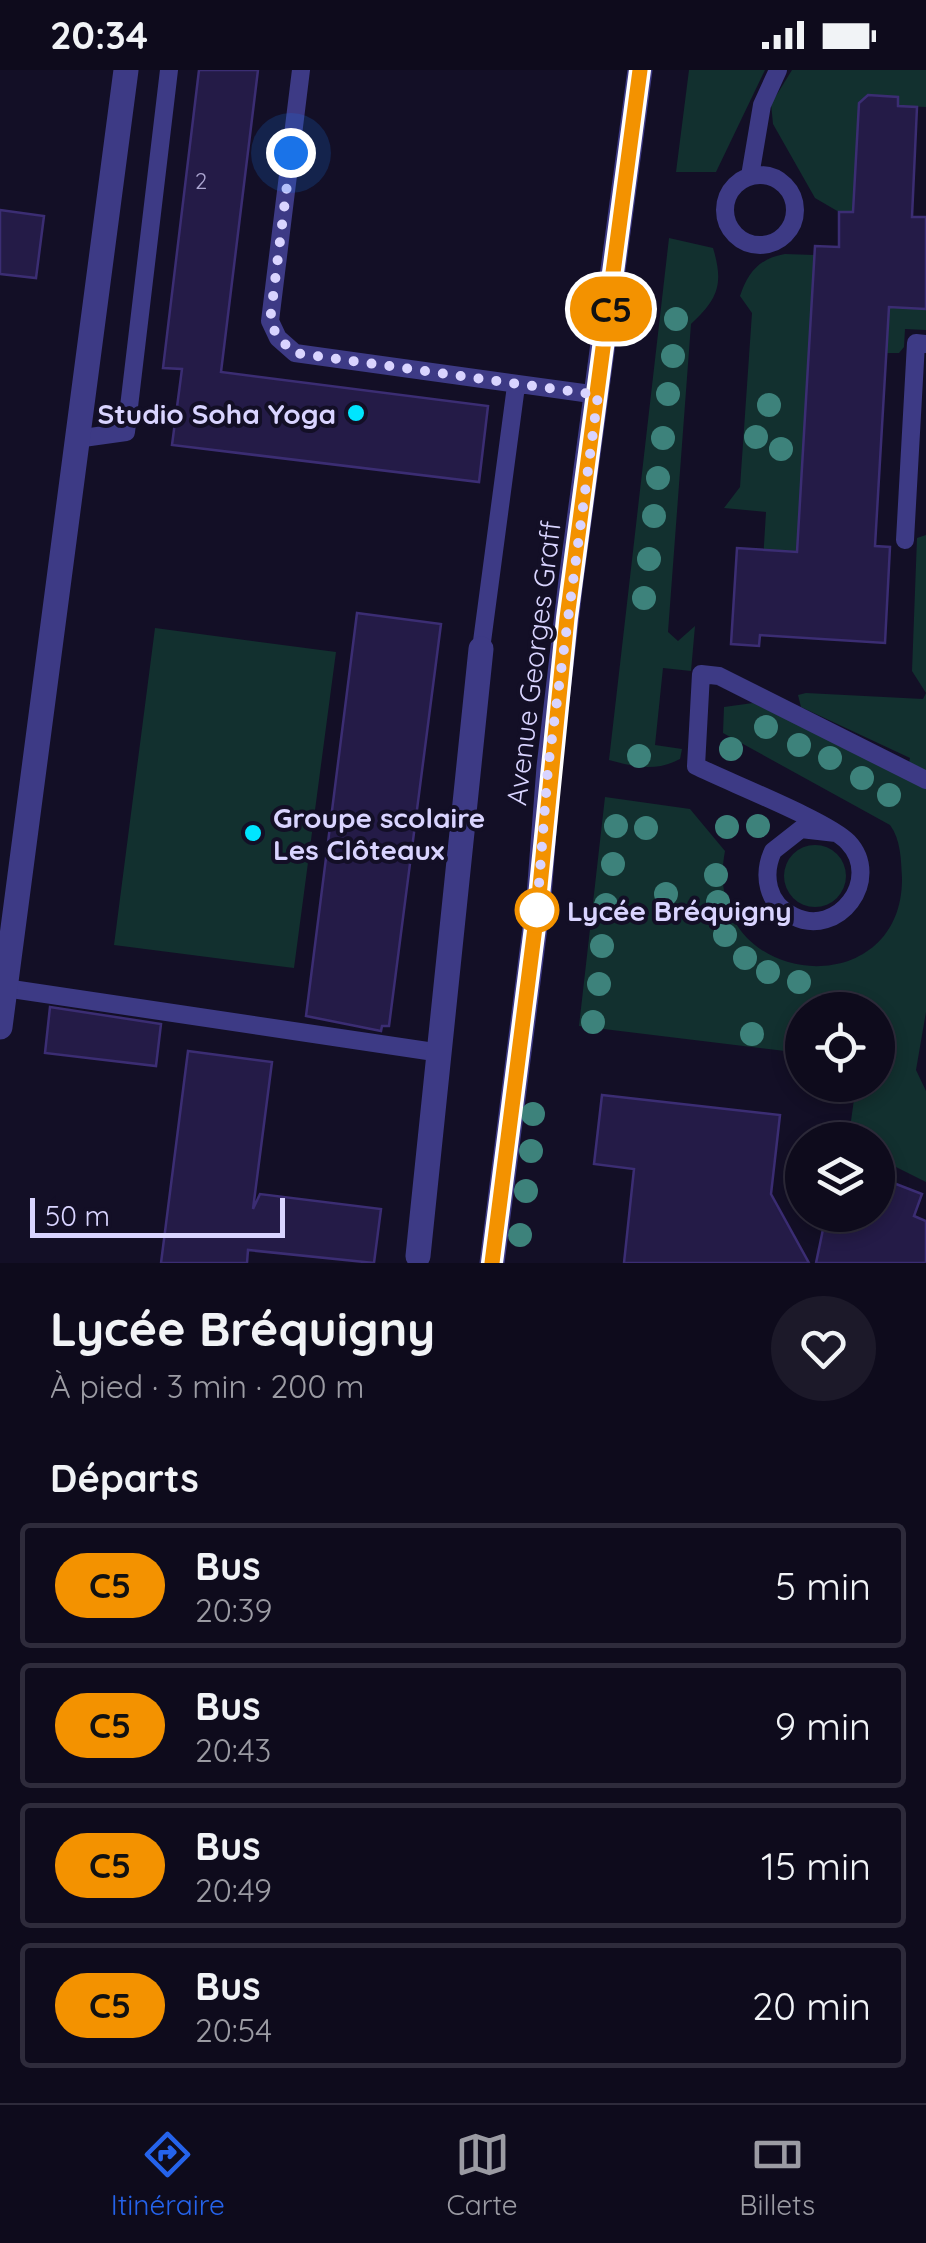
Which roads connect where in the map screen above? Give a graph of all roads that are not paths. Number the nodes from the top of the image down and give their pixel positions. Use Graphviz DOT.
graph roads {
  1 [pos="126,70"];
  2 [pos="169,70"];
  3 [pos="301,70"];
  4 [pos="640,70"];
  5 [pos="778,70"];
  6 [pos="750,176"];
  7 [pos="926,344"];
  8 [pos="516,386"];
  9 [pos="598,395"];
  10 [pos="76,439"];
  11 [pos="905,540"];
  12 [pos="481,648"];
  13 [pos="926,780"];
  14 [pos="836,833"];
  15 [pos="5,988"];
  16 [pos="0,1027"];
  17 [pos="441,1053"];
  18 [pos="418,1260"];
  19 [pos="492,1263"];
  1 -- 10 [label="street"];
  2 -- 10 [label="lane"];
  3 -- 8 [label="lane"];
  4 -- 9 [label="street, Avenue Georges Graff"];
  5 -- 6 [label="lane"];
  6 -- 6 [label="lane"];
  7 -- 11 [label="lane"];
  8 -- 9 [label="lane"];
  8 -- 12 [label="lane"];
  9 -- 19 [label="street, Avenue Georges Graff"];
  10 -- 15 [label="street"];
  12 -- 17 [label="street"];
  13 -- 14 [label="lane"];
  14 -- 14 [label="lane"];
  15 -- 16 [label="street"];
  15 -- 17 [label="lane"];
  17 -- 18 [label="street"];
}
